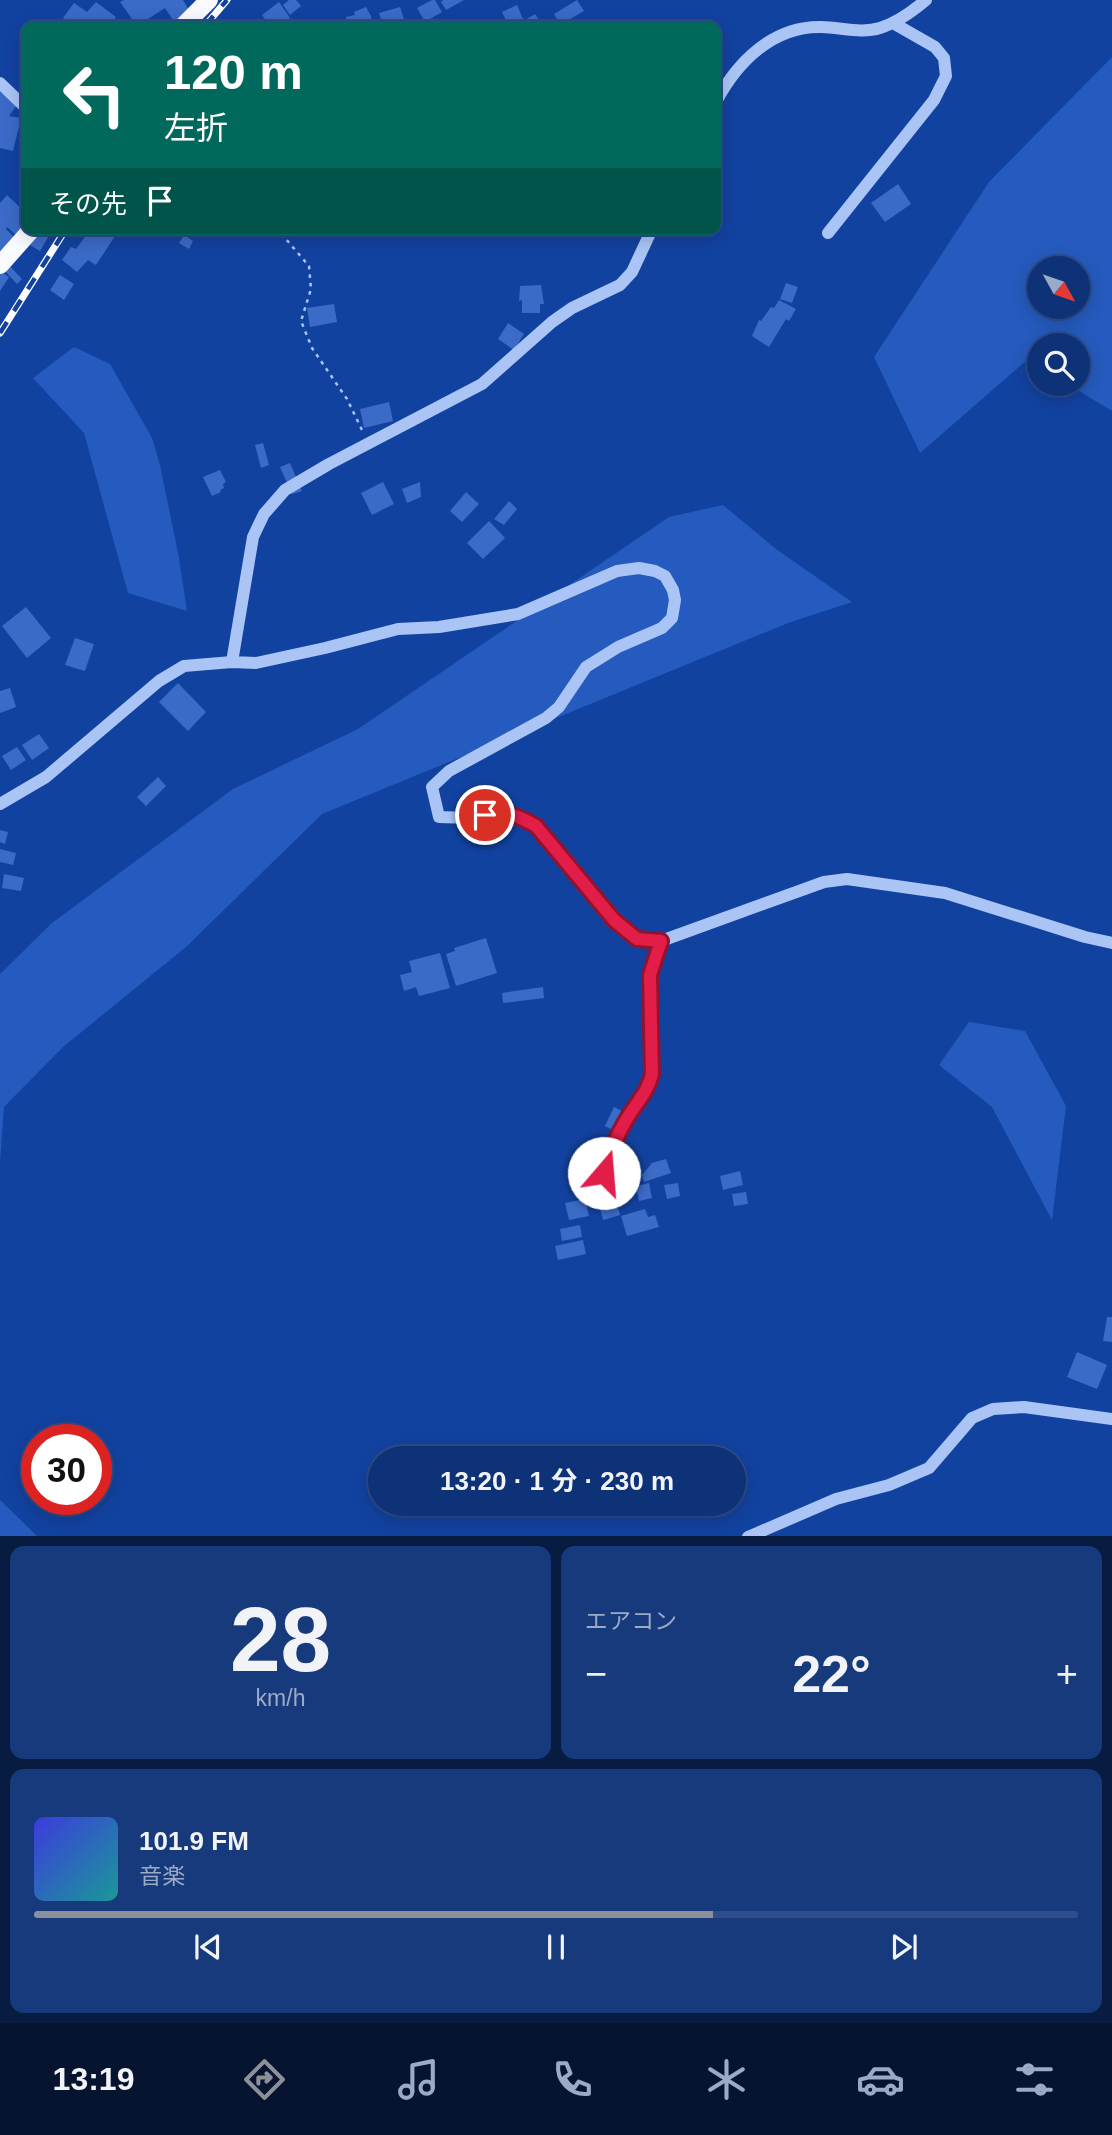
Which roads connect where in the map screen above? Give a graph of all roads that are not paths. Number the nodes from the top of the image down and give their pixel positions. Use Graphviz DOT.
graph roads {
  1 [pos="208,0"];
  2 [pos="926,0"];
  3 [pos="188,21"];
  4 [pos="893,23"];
  5 [pos="0,83"];
  6 [pos="721,95"];
  7 [pos="21,103"];
  8 [pos="828,233"];
  9 [pos="27,235"];
  10 [pos="649,235"];
  11 [pos="0,265"];
  12 [pos="232,662"];
  13 [pos="0,804"];
  14 [pos="661,941"];
  15 [pos="1112,943"];
  16 [pos="604,1173"];
  17 [pos="1112,1419"];
  18 [pos="748,1536"];
  1 -- 3 [label="main road"];
  2 -- 4 [label="street"];
  4 -- 6 [label="street"];
  4 -- 8 [label="street"];
  5 -- 7 [label="street"];
  9 -- 11 [label="main road"];
  10 -- 12 [label="street"];
  12 -- 13 [label="street"];
  12 -- 14 [label="street"];
  14 -- 15 [label="street"];
  14 -- 16 [label="street"];
  17 -- 18 [label="street"];
}
